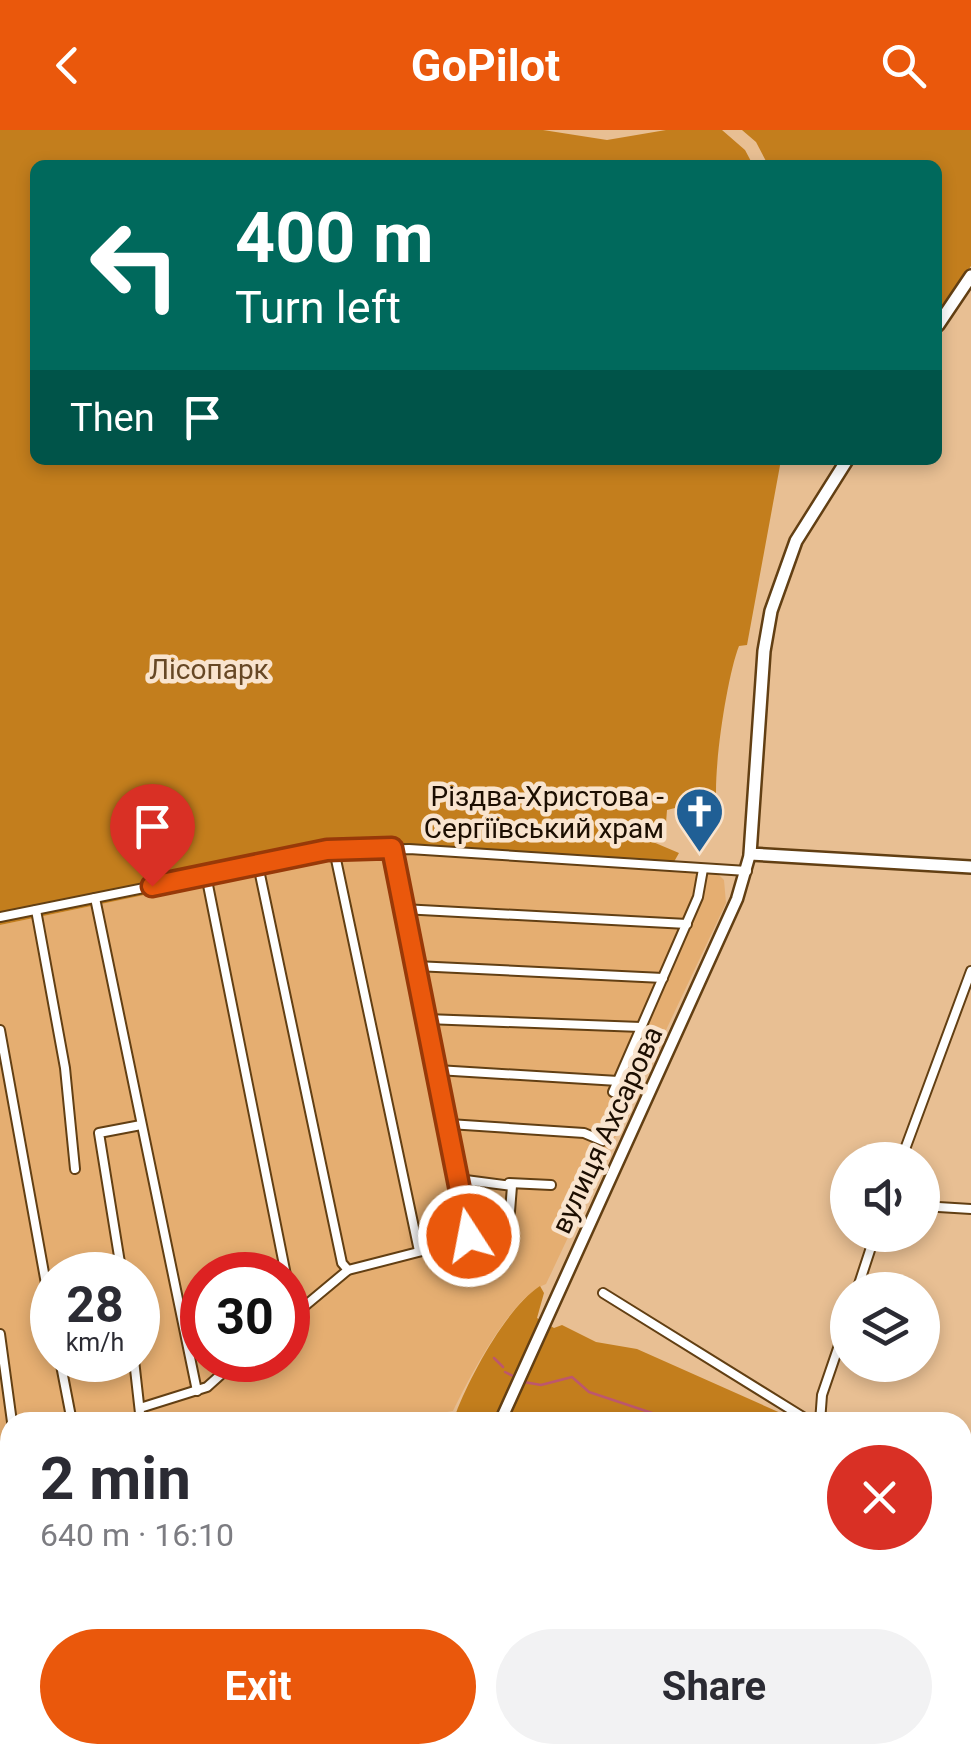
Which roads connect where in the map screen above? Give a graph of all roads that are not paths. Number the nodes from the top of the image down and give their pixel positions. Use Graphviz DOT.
graph roads {
  1 [pos="971,276"];
  2 [pos="942,320"];
  3 [pos="844,465"];
  4 [pos="392,848"];
  5 [pos="334,850"];
  6 [pos="750,854"];
  7 [pos="258,864"];
  8 [pos="971,867"];
  9 [pos="703,869"];
  10 [pos="747,872"];
  11 [pos="206,875"];
  12 [pos="95,898"];
  13 [pos="402,908"];
  14 [pos="36,910"];
  15 [pos="0,917"];
  16 [pos="687,924"];
  17 [pos="415,966"];
  18 [pos="971,971"];
  19 [pos="663,978"];
  20 [pos="426,1018"];
  21 [pos="641,1027"];
  22 [pos="0,1030"];
  23 [pos="437,1070"];
  24 [pos="618,1081"];
  25 [pos="614,1092"];
  26 [pos="449,1124"];
  27 [pos="141,1125"];
  28 [pos="603,1141"];
  29 [pos="908,1142"];
  30 [pos="75,1169"];
  31 [pos="458,1179"];
  32 [pos="509,1182"];
  33 [pos="551,1185"];
  34 [pos="940,1207"];
  35 [pos="971,1209"];
  36 [pos="469,1239"];
  37 [pos="40,1252"];
  38 [pos="118,1252"];
  39 [pos="282,1252"];
  40 [pos="419,1252"];
  41 [pos="348,1270"];
  42 [pos="603,1293"];
  43 [pos="310,1303"];
  44 [pos="0,1334"];
  45 [pos="830,1372"];
  46 [pos="64,1382"];
  47 [pos="137,1382"];
  48 [pos="215,1382"];
  49 [pos="197,1390"];
  50 [pos="140,1408"];
  51 [pos="11,1412"];
  52 [pos="70,1412"];
  53 [pos="141,1412"];
  54 [pos="504,1412"];
  55 [pos="796,1412"];
  56 [pos="821,1412"];
  1 -- 2 [label="main road"];
  3 -- 6 [label="main road"];
  4 -- 5 [label="street"];
  4 -- 9 [label="street"];
  4 -- 13 [label="street"];
  5 -- 7 [label="street"];
  5 -- 40 [label="street"];
  6 -- 8 [label="main road"];
  6 -- 10 [label="main road, вулиця Ахсарова"];
  7 -- 11 [label="street"];
  7 -- 41 [label="street"];
  9 -- 10 [label="street"];
  9 -- 16 [label="street"];
  10 -- 54 [label="main road, вулиця Ахсарова"];
  11 -- 12 [label="street"];
  11 -- 39 [label="street"];
  12 -- 14 [label="street"];
  12 -- 27 [label="street"];
  13 -- 16 [label="street"];
  13 -- 17 [label="street"];
  14 -- 15 [label="street"];
  14 -- 30 [label="street"];
  16 -- 19 [label="street"];
  17 -- 19 [label="street"];
  17 -- 20 [label="street"];
  18 -- 29 [label="street"];
  19 -- 21 [label="street"];
  20 -- 21 [label="street"];
  20 -- 23 [label="street"];
  21 -- 24 [label="street"];
  22 -- 37 [label="street"];
  23 -- 24 [label="street"];
  23 -- 26 [label="street"];
  24 -- 25 [label="street"];
  26 -- 28 [label="street"];
  26 -- 31 [label="street"];
  27 -- 38 [label="street"];
  27 -- 49 [label="street"];
  31 -- 32 [label="street"];
  31 -- 36 [label="street"];
  32 -- 33 [label="street"];
  32 -- 36 [label="street"];
  34 -- 35 [label="street"];
  36 -- 40 [label="street"];
  40 -- 41 [label="street"];
  41 -- 43 [label="street"];
  42 -- 55 [label="street"];
  44 -- 51 [label="street"];
  45 -- 56 [label="street"];
  46 -- 52 [label="street"];
  47 -- 50 [label="street"];
  48 -- 49 [label="street"];
  49 -- 50 [label="street"];
  50 -- 53 [label="street"];
}
